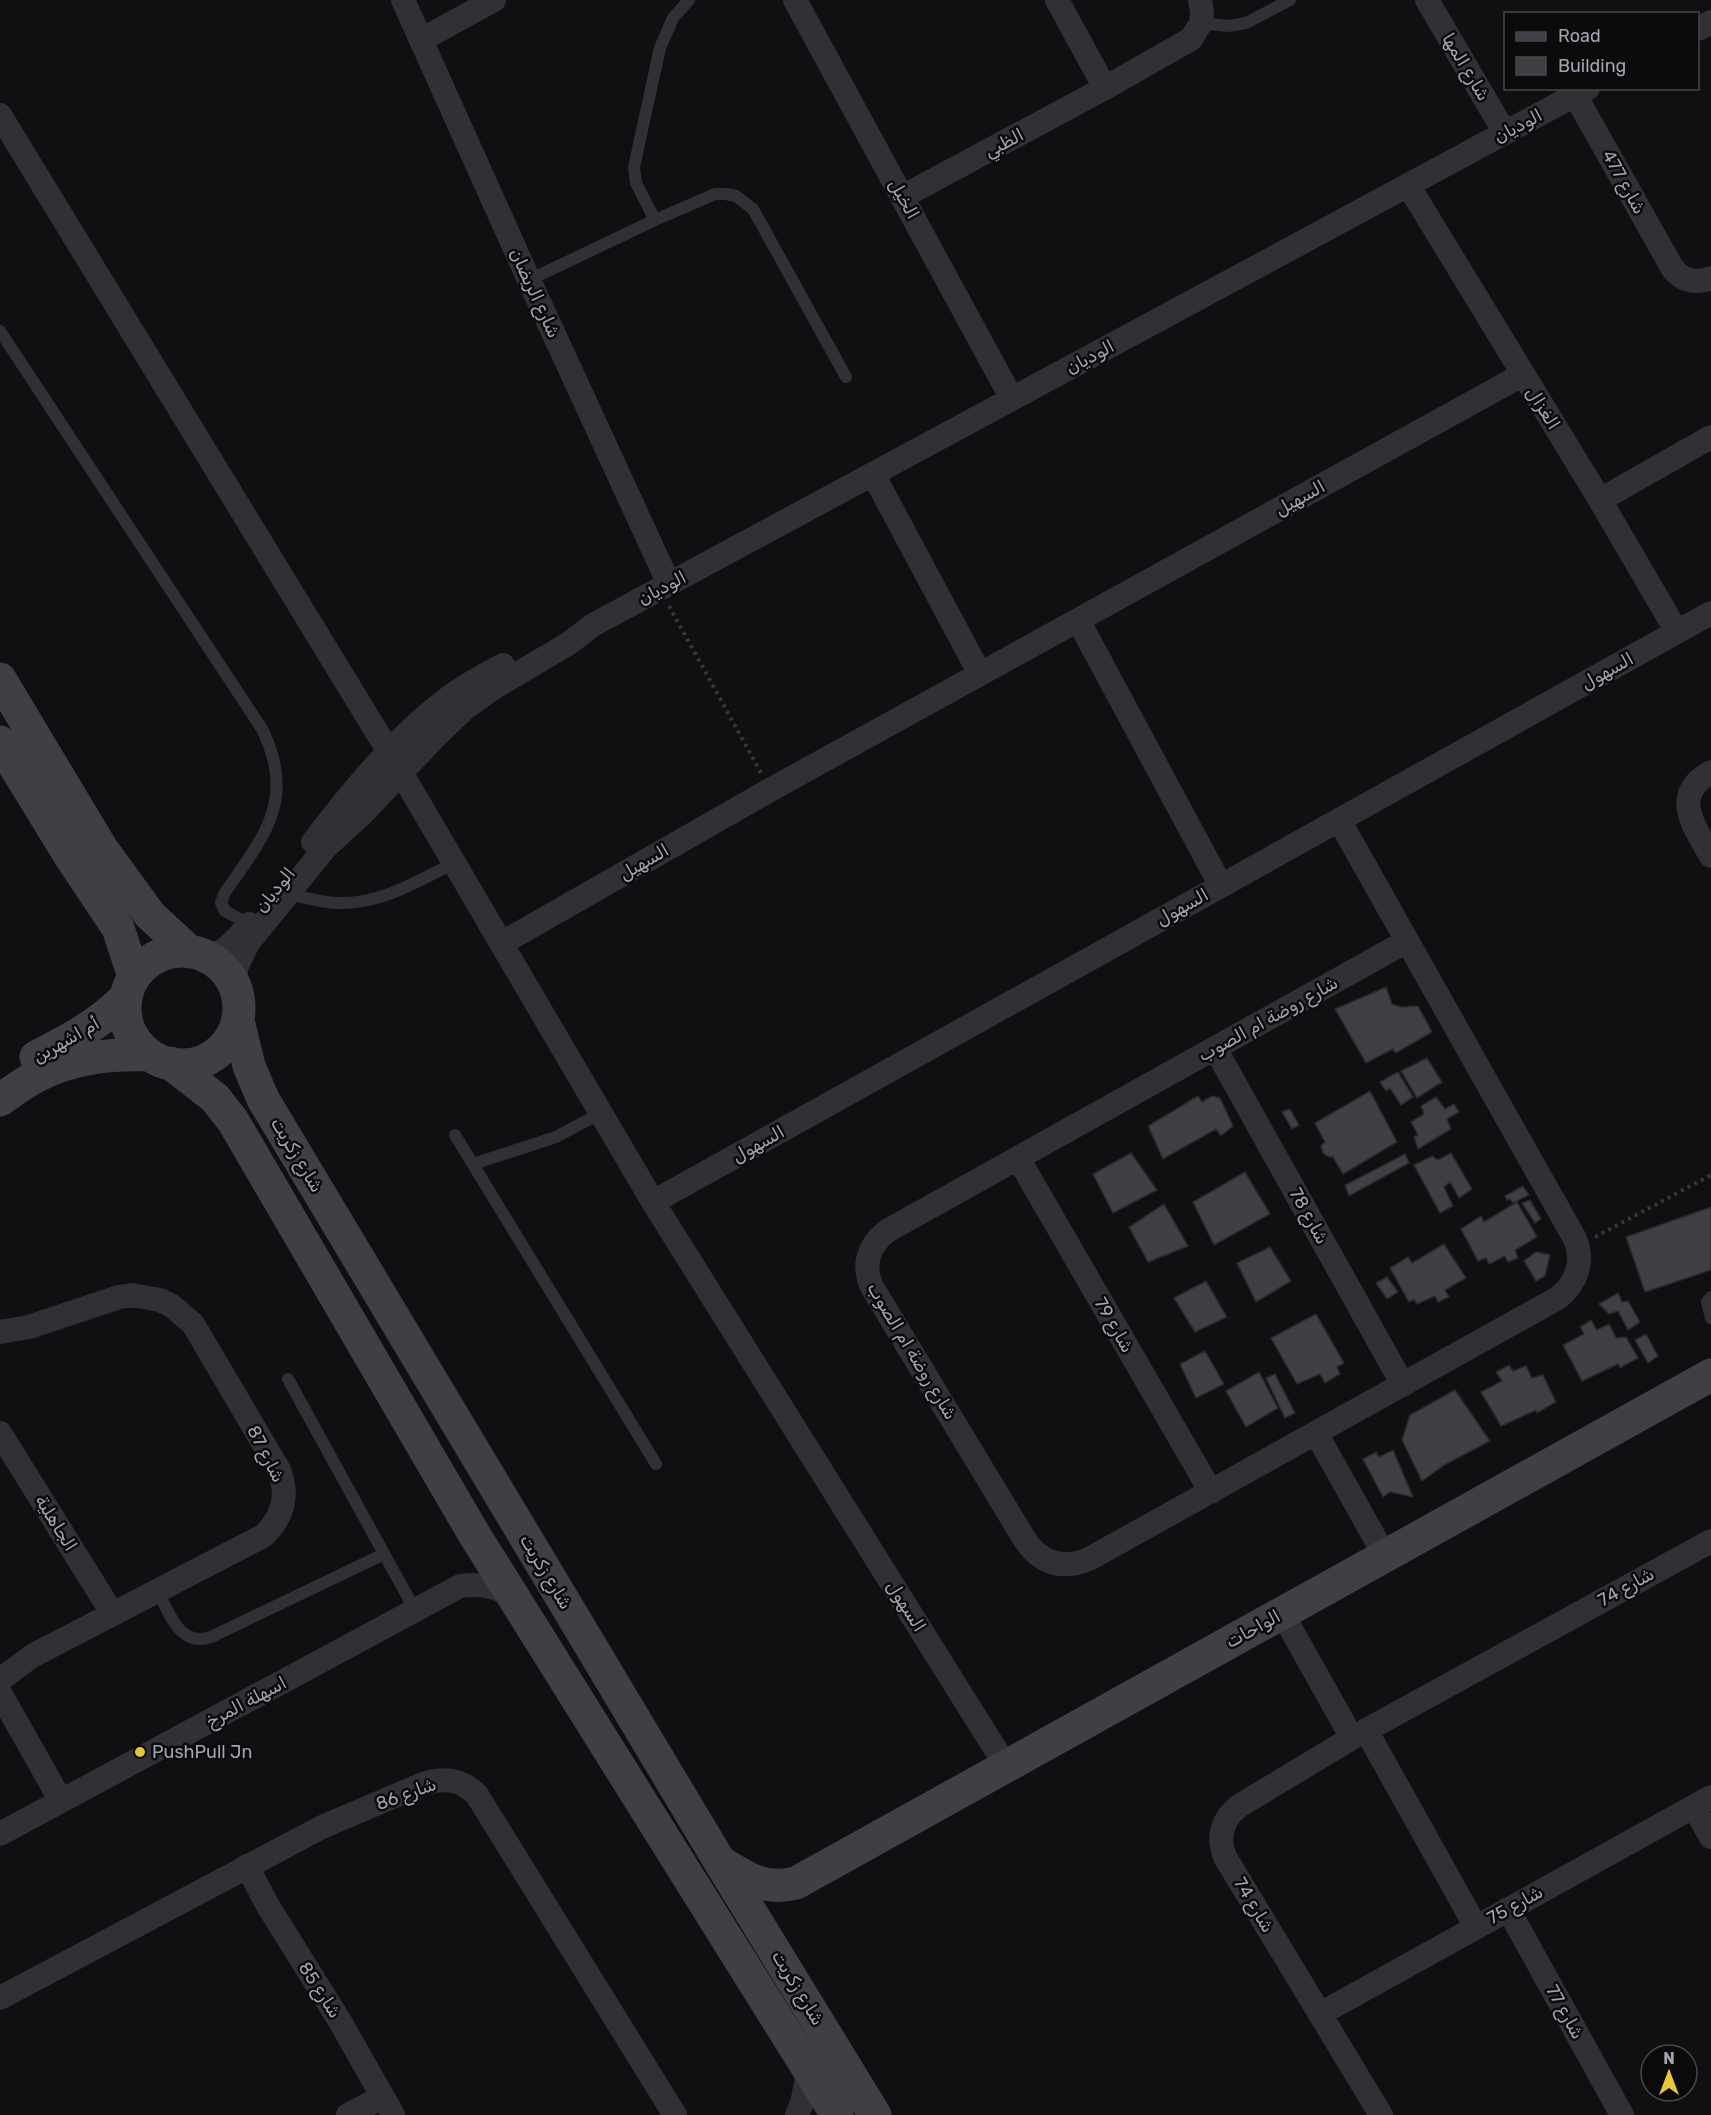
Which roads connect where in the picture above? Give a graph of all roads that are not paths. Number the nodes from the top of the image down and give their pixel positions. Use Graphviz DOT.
graph roads {
  1 [pos="403,0"];
  2 [pos="494,0"];
  3 [pos="689,0"];
  4 [pos="795,0"];
  5 [pos="1057,0"];
  6 [pos="1290,0"];
  7 [pos="1433,2"];
  8 [pos="1200,11"];
  9 [pos="421,40"];
  10 [pos="1105,88"];
  11 [pos="1582,92"];
  12 [pos="0,115"];
  13 [pos="1505,133"];
  14 [pos="1408,185"];
  15 [pos="902,197"];
  16 [pos="655,220"];
  17 [pos="1711,278"];
  18 [pos="528,280"];
  19 [pos="0,331"];
  20 [pos="1522,375"];
  21 [pos="846,377"];
  22 [pos="1012,399"];
  23 [pos="1711,437"];
  24 [pos="873,474"];
  25 [pos="1600,500"];
  26 [pos="665,586"];
  27 [pos="1711,613"];
  28 [pos="1078,620"];
  29 [pos="593,625"];
  30 [pos="1677,632"];
  31 [pos="980,674"];
  32 [pos="0,679"];
  33 [pos="0,742"];
  34 [pos="389,752"];
  35 [pos="1711,772"];
  36 [pos="401,774"];
  37 [pos="1339,820"];
  38 [pos="1711,856"];
  39 [pos="454,863"];
  40 [pos="1221,886"];
  41 [pos="287,894"];
  42 [pos="249,924"];
  43 [pos="1407,941"];
  44 [pos="502,943"];
  45 [pos="198,954"];
  46 [pos="233,983"];
  47 [pos="130,987"];
  48 [pos="238,1020"];
  49 [pos="1215,1048"];
  50 [pos="160,1059"];
  51 [pos="20,1071"];
  52 [pos="0,1100"];
  53 [pos="601,1113"];
  54 [pos="455,1135"];
  55 [pos="1018,1158"];
  56 [pos="473,1164"];
  57 [pos="654,1202"];
  58 [pos="1711,1297"];
  59 [pos="1711,1318"];
  60 [pos="0,1332"];
  61 [pos="1711,1375"];
  62 [pos="288,1379"];
  63 [pos="1403,1384"];
  64 [pos="1316,1432"];
  65 [pos="0,1433"];
  66 [pos="656,1464"];
  67 [pos="1211,1491"];
  68 [pos="474,1534"];
  69 [pos="1711,1541"];
  70 [pos="384,1554"];
  71 [pos="1385,1556"];
  72 [pos="460,1586"];
  73 [pos="157,1590"];
  74 [pos="511,1595"];
  75 [pos="415,1610"];
  76 [pos="112,1613"];
  77 [pos="1282,1613"];
  78 [pos="0,1680"];
  79 [pos="0,1693"];
  80 [pos="1359,1734"];
  81 [pos="1006,1766"];
  82 [pos="61,1802"];
  83 [pos="1702,1802"];
  84 [pos="0,1834"];
  85 [pos="1711,1837"];
  86 [pos="720,1862"];
  87 [pos="247,1866"];
  88 [pos="796,1883"];
  89 [pos="1508,1909"];
  90 [pos="1476,1927"];
  91 [pos="779,1956"];
  92 [pos="0,1998"];
  93 [pos="1320,2014"];
  94 [pos="809,2069"];
  95 [pos="387,2106"];
  96 [pos="348,2115"];
  97 [pos="675,2115"];
  98 [pos="797,2115"];
  99 [pos="837,2115"];
  100 [pos="875,2115"];
  101 [pos="1381,2115"];
  102 [pos="1622,2115"];
  1 -- 9 [label="street, شارع الريضان"];
  2 -- 9 [label="street"];
  3 -- 16 [label="lane"];
  4 -- 15 [label="street, الخيل"];
  5 -- 10 [label="street"];
  6 -- 8 [label="lane"];
  7 -- 13 [label="street, شارع المها"];
  8 -- 10 [label="street, الظبي"];
  9 -- 18 [label="street, شارع الريضان"];
  10 -- 15 [label="street, الظبي"];
  11 -- 13 [label="street, الوديان"];
  11 -- 17 [label="street, شارع 477"];
  12 -- 34 [label="street"];
  13 -- 14 [label="street, الوديان"];
  14 -- 20 [label="street, الغزال"];
  14 -- 22 [label="street, الوديان"];
  15 -- 22 [label="street, الخيل"];
  16 -- 18 [label="lane"];
  16 -- 21 [label="lane"];
  18 -- 26 [label="street, شارع الريضان"];
  19 -- 42 [label="lane"];
  20 -- 25 [label="street, الغزال"];
  20 -- 28 [label="street, السهيل"];
  22 -- 24 [label="street, الوديان"];
  23 -- 25 [label="street"];
  24 -- 26 [label="street, الوديان"];
  24 -- 31 [label="street"];
  25 -- 30 [label="street, الغزال"];
  26 -- 29 [label="street, الوديان"];
  27 -- 30 [label="street, السهول"];
  28 -- 31 [label="street, السهيل"];
  28 -- 40 [label="street"];
  29 -- 34 [label="street, الوديان"];
  29 -- 36 [label="street, الوديان"];
  30 -- 37 [label="street, السهول"];
  31 -- 44 [label="street, السهيل"];
  32 -- 45 [label="street"];
  33 -- 47 [label="street"];
  34 -- 36 [label="street"];
  34 -- 42 [label="street, الوديان"];
  35 -- 38 [label="street"];
  36 -- 39 [label="street"];
  36 -- 41 [label="street, الوديان"];
  37 -- 40 [label="street, السهول"];
  37 -- 43 [label="street"];
  39 -- 41 [label="lane"];
  39 -- 44 [label="street"];
  40 -- 57 [label="street, السهول"];
  41 -- 46 [label="street, الوديان"];
  42 -- 45 [label="street, الوديان"];
  43 -- 49 [label="street, شارع روضة ام الصوب"];
  43 -- 63 [label="street, شارع روضة ام الصوب"];
  44 -- 53 [label="street, السهول"];
  45 -- 46 [label="street"];
  45 -- 47 [label="street"];
  46 -- 48 [label="street"];
  47 -- 50 [label="street"];
  47 -- 51 [label="street, أم اشهرين"];
  48 -- 50 [label="street"];
  48 -- 86 [label="street, شارع زكريت"];
  49 -- 55 [label="street, شارع روضة ام الصوب"];
  49 -- 63 [label="street, شارع 78"];
  50 -- 51 [label="street, أم اشهرين"];
  50 -- 68 [label="street, شارع زكريت"];
  51 -- 52 [label="street, أم اشهرين"];
  53 -- 56 [label="lane"];
  53 -- 57 [label="street, السهول"];
  54 -- 56 [label="lane"];
  55 -- 67 [label="street, شارع 79"];
  55 -- 67 [label="street, شارع روضة ام الصوب"];
  56 -- 66 [label="lane"];
  57 -- 81 [label="street, السهول"];
  58 -- 59 [label="lane"];
  60 -- 73 [label="street, شارع 87"];
  61 -- 71 [label="street, الواحات"];
  62 -- 70 [label="lane"];
  63 -- 64 [label="street, شارع روضة ام الصوب"];
  64 -- 67 [label="street, شارع روضة ام الصوب"];
  64 -- 71 [label="street"];
  65 -- 76 [label="street, الجاهلية"];
  68 -- 72 [label="street"];
  68 -- 74 [label="street, شارع زكريت"];
  69 -- 80 [label="street, شارع 74"];
  70 -- 73 [label="lane"];
  70 -- 75 [label="lane"];
  71 -- 77 [label="street, الواحات"];
  72 -- 74 [label="street, اسهلة المرخ"];
  72 -- 75 [label="street, اسهلة المرخ"];
  73 -- 76 [label="street, شارع 87"];
  74 -- 94 [label="street, شارع زكريت"];
  75 -- 82 [label="street, اسهلة المرخ"];
  76 -- 78 [label="street, شارع 87"];
  77 -- 80 [label="street"];
  77 -- 81 [label="street, الواحات"];
  79 -- 82 [label="street"];
  80 -- 90 [label="street"];
  80 -- 93 [label="street, شارع 74"];
  81 -- 88 [label="street, الواحات"];
  82 -- 84 [label="street, اسهلة المرخ"];
  83 -- 85 [label="street"];
  83 -- 89 [label="street, شارع 75"];
  86 -- 88 [label="street, الواحات"];
  86 -- 91 [label="street, شارع زكريت"];
  87 -- 92 [label="street, شارع 86"];
  87 -- 95 [label="street, شارع 85"];
  87 -- 97 [label="street, شارع 86"];
  88 -- 91 [label="street, الواحات"];
  89 -- 90 [label="street, شارع 75"];
  89 -- 102 [label="street, شارع 77"];
  90 -- 93 [label="street, شارع 75"];
  91 -- 100 [label="street, شارع زكريت"];
  93 -- 101 [label="street, شارع 74"];
  94 -- 98 [label="street"];
  94 -- 99 [label="street, شارع زكريت"];
  95 -- 96 [label="street"];
}
